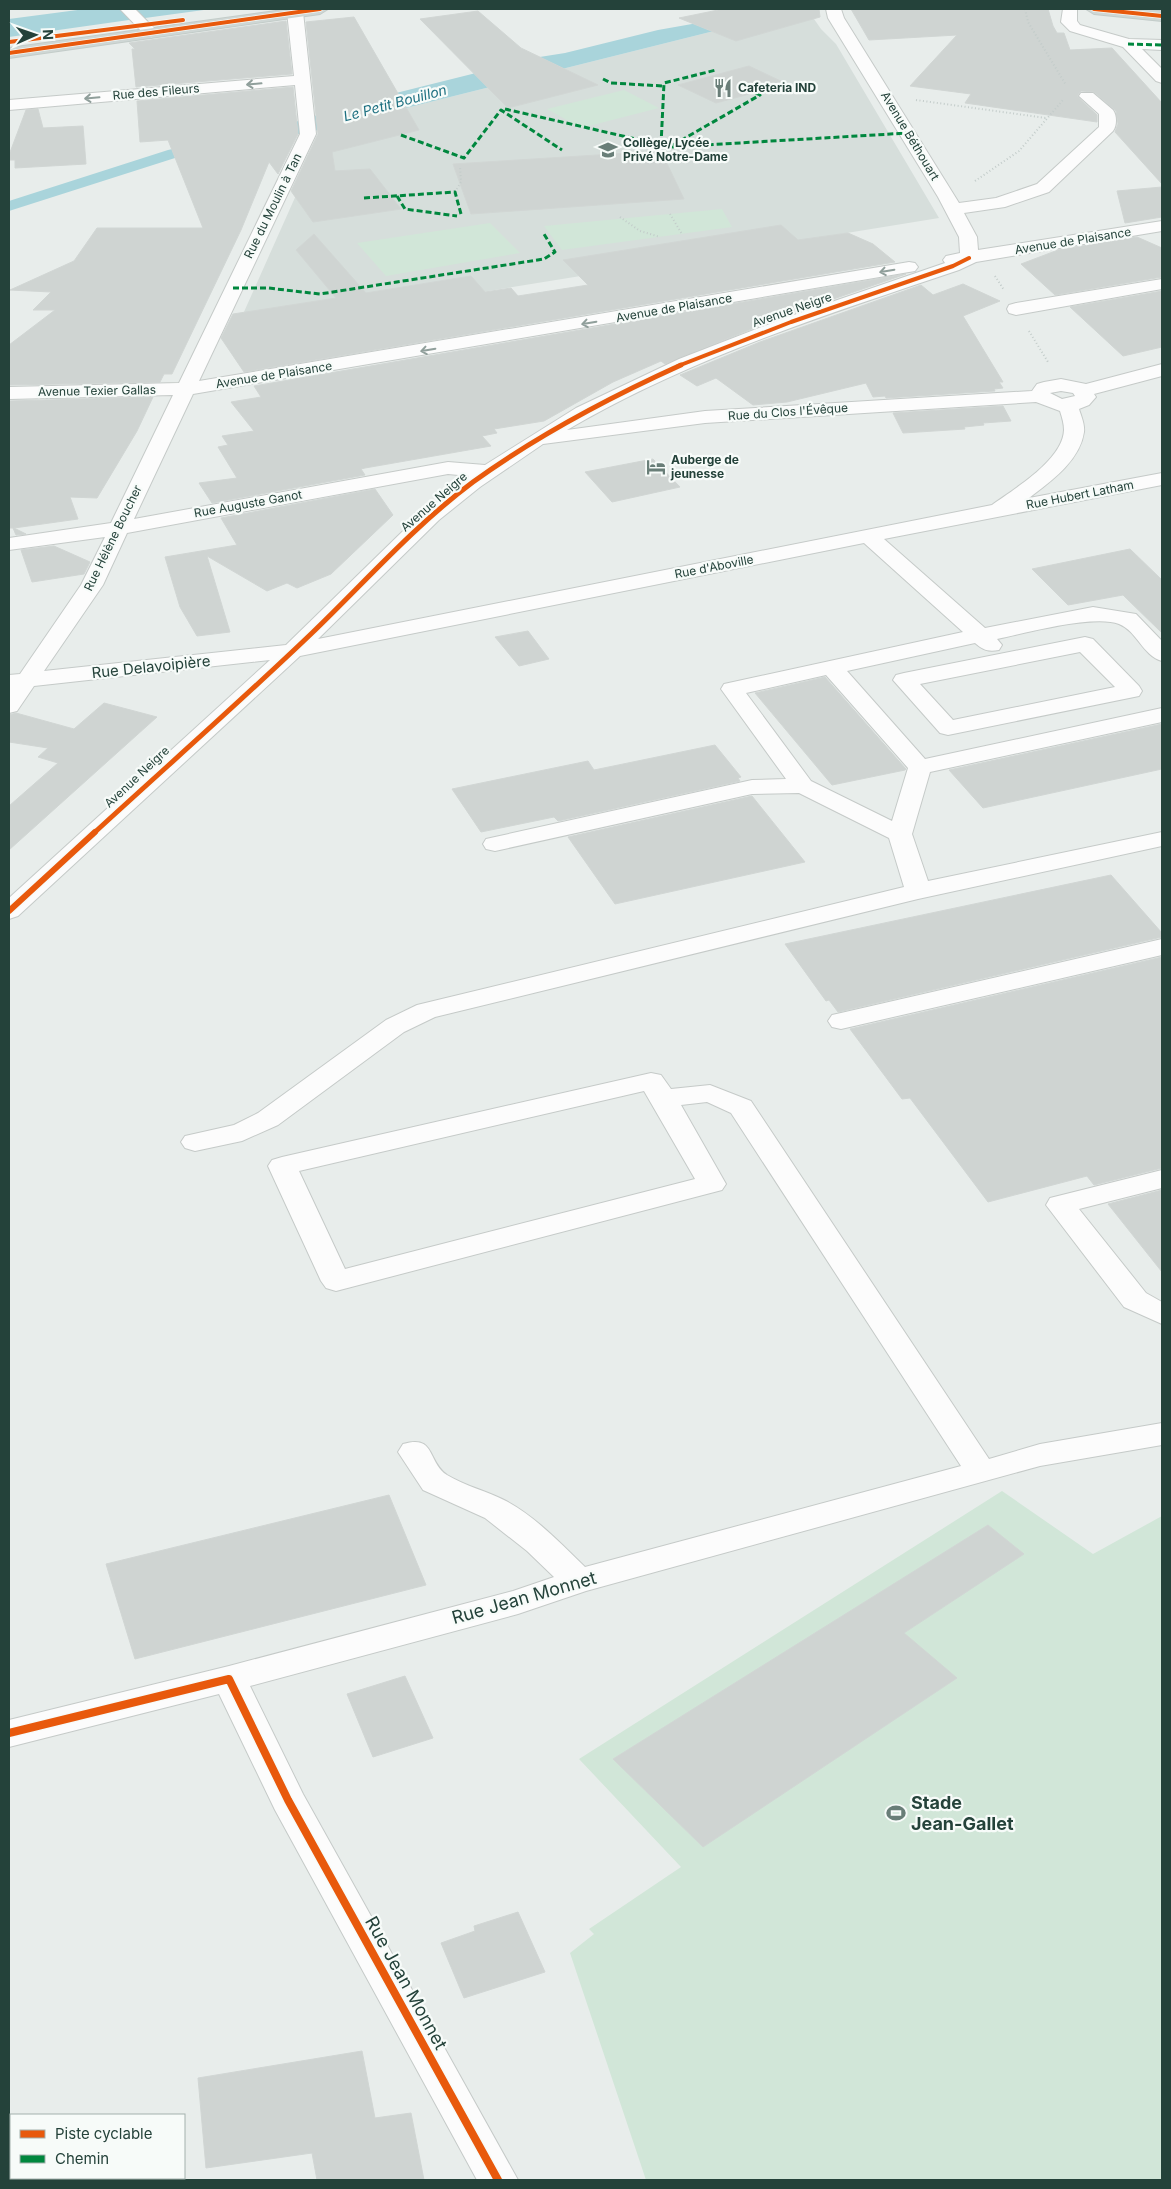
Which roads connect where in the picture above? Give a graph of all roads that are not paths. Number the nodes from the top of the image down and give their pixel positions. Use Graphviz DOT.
graph roads {
  1 [pos="320,9"];
  2 [pos="833,9"];
  3 [pos="1070,9"];
  4 [pos="1094,9"];
  5 [pos="296,12"];
  6 [pos="132,14"];
  7 [pos="1162,16"];
  8 [pos="151,33"];
  9 [pos="1128,44"];
  10 [pos="1162,45"];
  11 [pos="9,53"];
  12 [pos="1162,78"];
  13 [pos="302,80"];
  14 [pos="885,96"];
  15 [pos="1087,96"];
  16 [pos="911,99"];
  17 [pos="9,105"];
  18 [pos="953,209"];
  19 [pos="1162,226"];
  20 [pos="969,250"];
  21 [pos="1162,284"];
  22 [pos="1016,309"];
  23 [pos="1162,370"];
  24 [pos="185,389"];
  25 [pos="9,393"];
  26 [pos="1076,398"];
  27 [pos="536,440"];
  28 [pos="488,471"];
  29 [pos="1162,480"];
  30 [pos="999,510"];
  31 [pos="120,528"];
  32 [pos="868,536"];
  33 [pos="9,544"];
  34 [pos="981,636"];
  35 [pos="293,651"];
  36 [pos="1162,654"];
  37 [pos="1006,660"];
  38 [pos="831,667"];
  39 [pos="19,681"];
  40 [pos="9,706"];
  41 [pos="1162,715"];
  42 [pos="920,767"];
  43 [pos="803,786"];
  44 [pos="900,834"];
  45 [pos="1162,839"];
  46 [pos="495,844"];
  47 [pos="918,891"];
  48 [pos="9,911"];
  49 [pos="1162,947"];
  50 [pos="841,1021"];
  51 [pos="664,1098"];
  52 [pos="195,1142"];
  53 [pos="1162,1179"];
  54 [pos="1162,1314"];
  55 [pos="1162,1434"];
  56 [pos="414,1452"];
  57 [pos="981,1472"];
  58 [pos="579,1581"];
  59 [pos="229,1678"];
  60 [pos="9,1733"];
  61 [pos="498,2180"];
  1 -- 5 [label="main road"];
  2 -- 14 [label="street, Avenue Béthouart"];
  3 -- 9 [label="street"];
  4 -- 7 [label="main road"];
  5 -- 8 [label="main road"];
  5 -- 13 [label="street, Rue du Moulin à Tan"];
  6 -- 8 [label="street"];
  8 -- 11 [label="main road"];
  9 -- 10 [label="street"];
  9 -- 12 [label="street"];
  13 -- 17 [label="street, Rue des Fileurs, one-way"];
  13 -- 24 [label="street, Rue du Moulin à Tan"];
  14 -- 16 [label="street"];
  14 -- 18 [label="street, Avenue Béthouart"];
  15 -- 18 [label="street"];
  18 -- 20 [label="street, Avenue Béthouart"];
  19 -- 20 [label="street, Avenue de Plaisance"];
  20 -- 24 [label="street, Avenue de Plaisance, one-way"];
  20 -- 27 [label="street, Avenue Neigre"];
  21 -- 22 [label="street"];
  23 -- 26 [label="street"];
  24 -- 25 [label="street, Avenue Texier Gallas"];
  24 -- 31 [label="street, Rue Hélène Boucher"];
  26 -- 27 [label="street, Rue du Clos l'Évêque"];
  26 -- 30 [label="street, Rue d'Aboville"];
  27 -- 28 [label="street, Avenue Neigre"];
  28 -- 31 [label="street, Rue Auguste Ganot"];
  28 -- 35 [label="street, Avenue Neigre"];
  29 -- 30 [label="street, Rue Hubert Latham"];
  30 -- 32 [label="street, Rue d'Aboville"];
  31 -- 33 [label="street, Rue Auguste Ganot"];
  31 -- 39 [label="street, Rue Hélène Boucher"];
  32 -- 34 [label="street"];
  32 -- 35 [label="street, Rue d'Aboville"];
  34 -- 36 [label="street"];
  34 -- 37 [label="street"];
  34 -- 38 [label="street"];
  35 -- 39 [label="street, Rue Delavoipière"];
  35 -- 48 [label="street, Avenue Neigre"];
  37 -- 37 [label="street"];
  38 -- 42 [label="street"];
  38 -- 43 [label="street"];
  39 -- 40 [label="street, Rue Hélène Boucher"];
  41 -- 42 [label="street"];
  42 -- 44 [label="street"];
  43 -- 44 [label="street"];
  43 -- 46 [label="street"];
  44 -- 47 [label="street"];
  45 -- 47 [label="street"];
  47 -- 52 [label="street"];
  49 -- 50 [label="street"];
  51 -- 51 [label="street"];
  51 -- 57 [label="street"];
  53 -- 54 [label="street"];
  55 -- 57 [label="street, Rue Jean Monnet"];
  56 -- 58 [label="street"];
  57 -- 58 [label="street, Rue Jean Monnet"];
  58 -- 59 [label="street, Rue Jean Monnet"];
  59 -- 60 [label="street, Rue Jean Monnet"];
  59 -- 61 [label="street, Rue Jean Monnet"];
}
